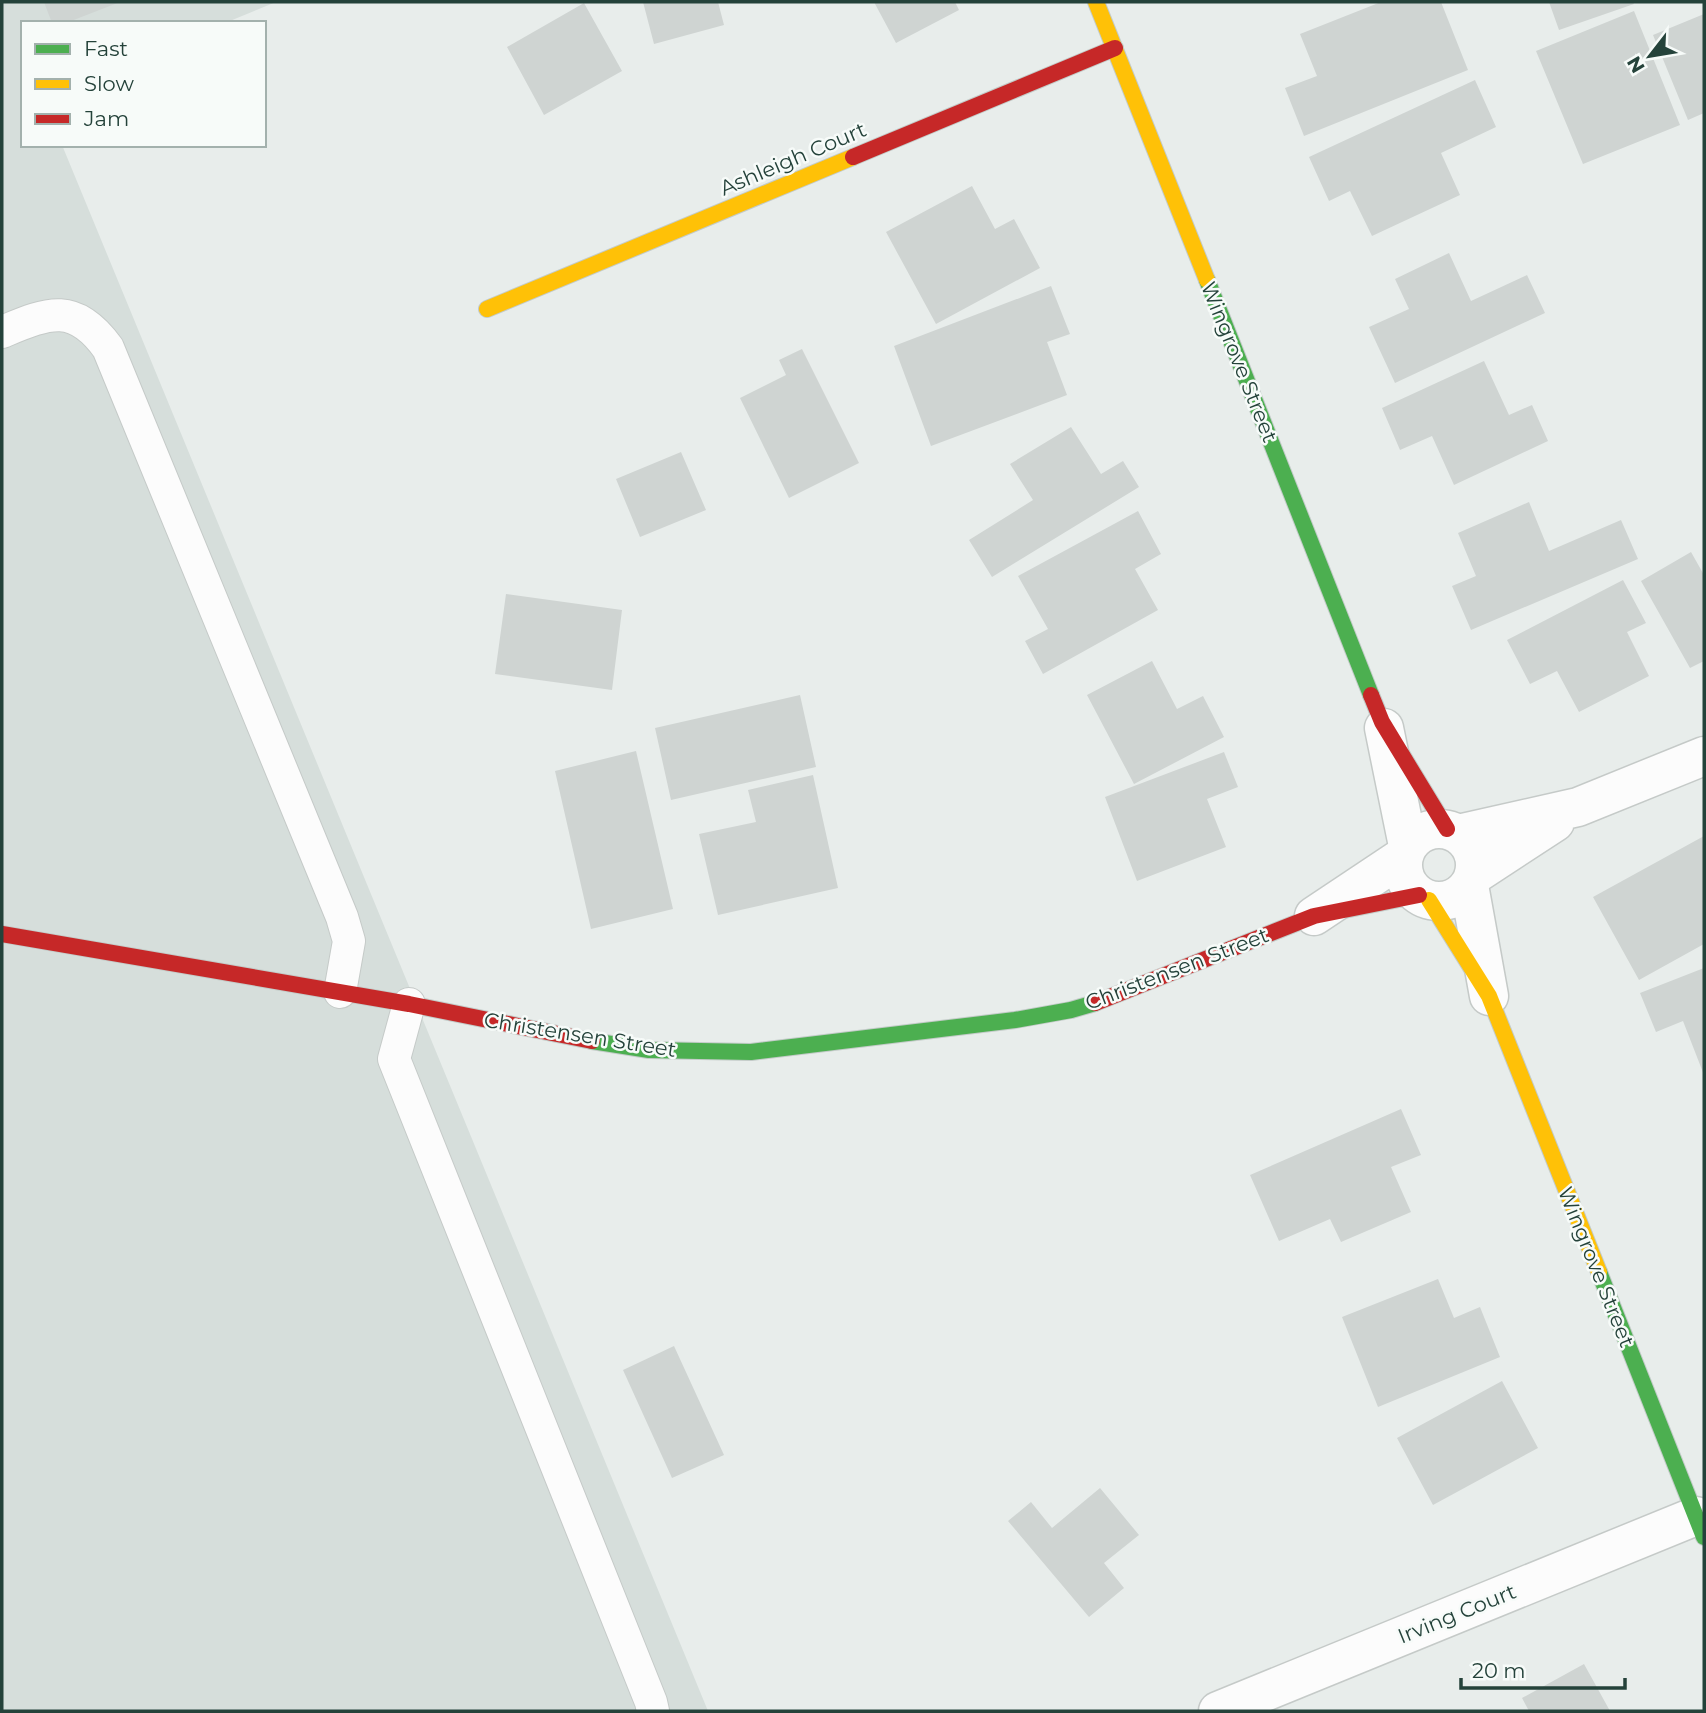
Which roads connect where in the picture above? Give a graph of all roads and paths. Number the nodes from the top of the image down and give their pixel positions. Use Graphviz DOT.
graph roads {
  1 [pos="1096,2"];
  2 [pos="1115,48"];
  3 [pos="487,309"];
  4 [pos="2,332"];
  5 [pos="1382,722"];
  6 [pos="1704,756"];
  7 [pos="1578,807"];
  8 [pos="1452,832"];
  9 [pos="1406,851"];
  10 [pos="1472,880"];
  11 [pos="1424,898"];
  12 [pos="1314,916"];
  13 [pos="2,934"];
  14 [pos="340,992"];
  15 [pos="1489,996"];
  16 [pos="408,1004"];
  17 [pos="1700,1527"];
  18 [pos="653,1711"];
  19 [pos="1218,1711"];
  1 -- 2 [label="street, Wingrove Street"];
  2 -- 3 [label="street, Ashleigh Court"];
  2 -- 5 [label="street, Wingrove Street"];
  4 -- 14 [label="lane"];
  5 -- 8 [label="street, Wingrove Street"];
  5 -- 9 [label="street, Wingrove Street"];
  6 -- 7 [label="street"];
  7 -- 8 [label="street"];
  7 -- 10 [label="street"];
  8 -- 9 [label="street"];
  8 -- 10 [label="street"];
  9 -- 11 [label="street"];
  9 -- 12 [label="street, Christensen Street"];
  10 -- 11 [label="street"];
  10 -- 15 [label="street, Wingrove Street"];
  11 -- 12 [label="street, Christensen Street"];
  11 -- 15 [label="street, Wingrove Street"];
  12 -- 16 [label="street, Christensen Street"];
  13 -- 14 [label="street, Christensen Street"];
  14 -- 16 [label="street, Christensen Street"];
  15 -- 17 [label="street, Wingrove Street"];
  16 -- 18 [label="lane"];
  17 -- 19 [label="street, Irving Court"];
}
